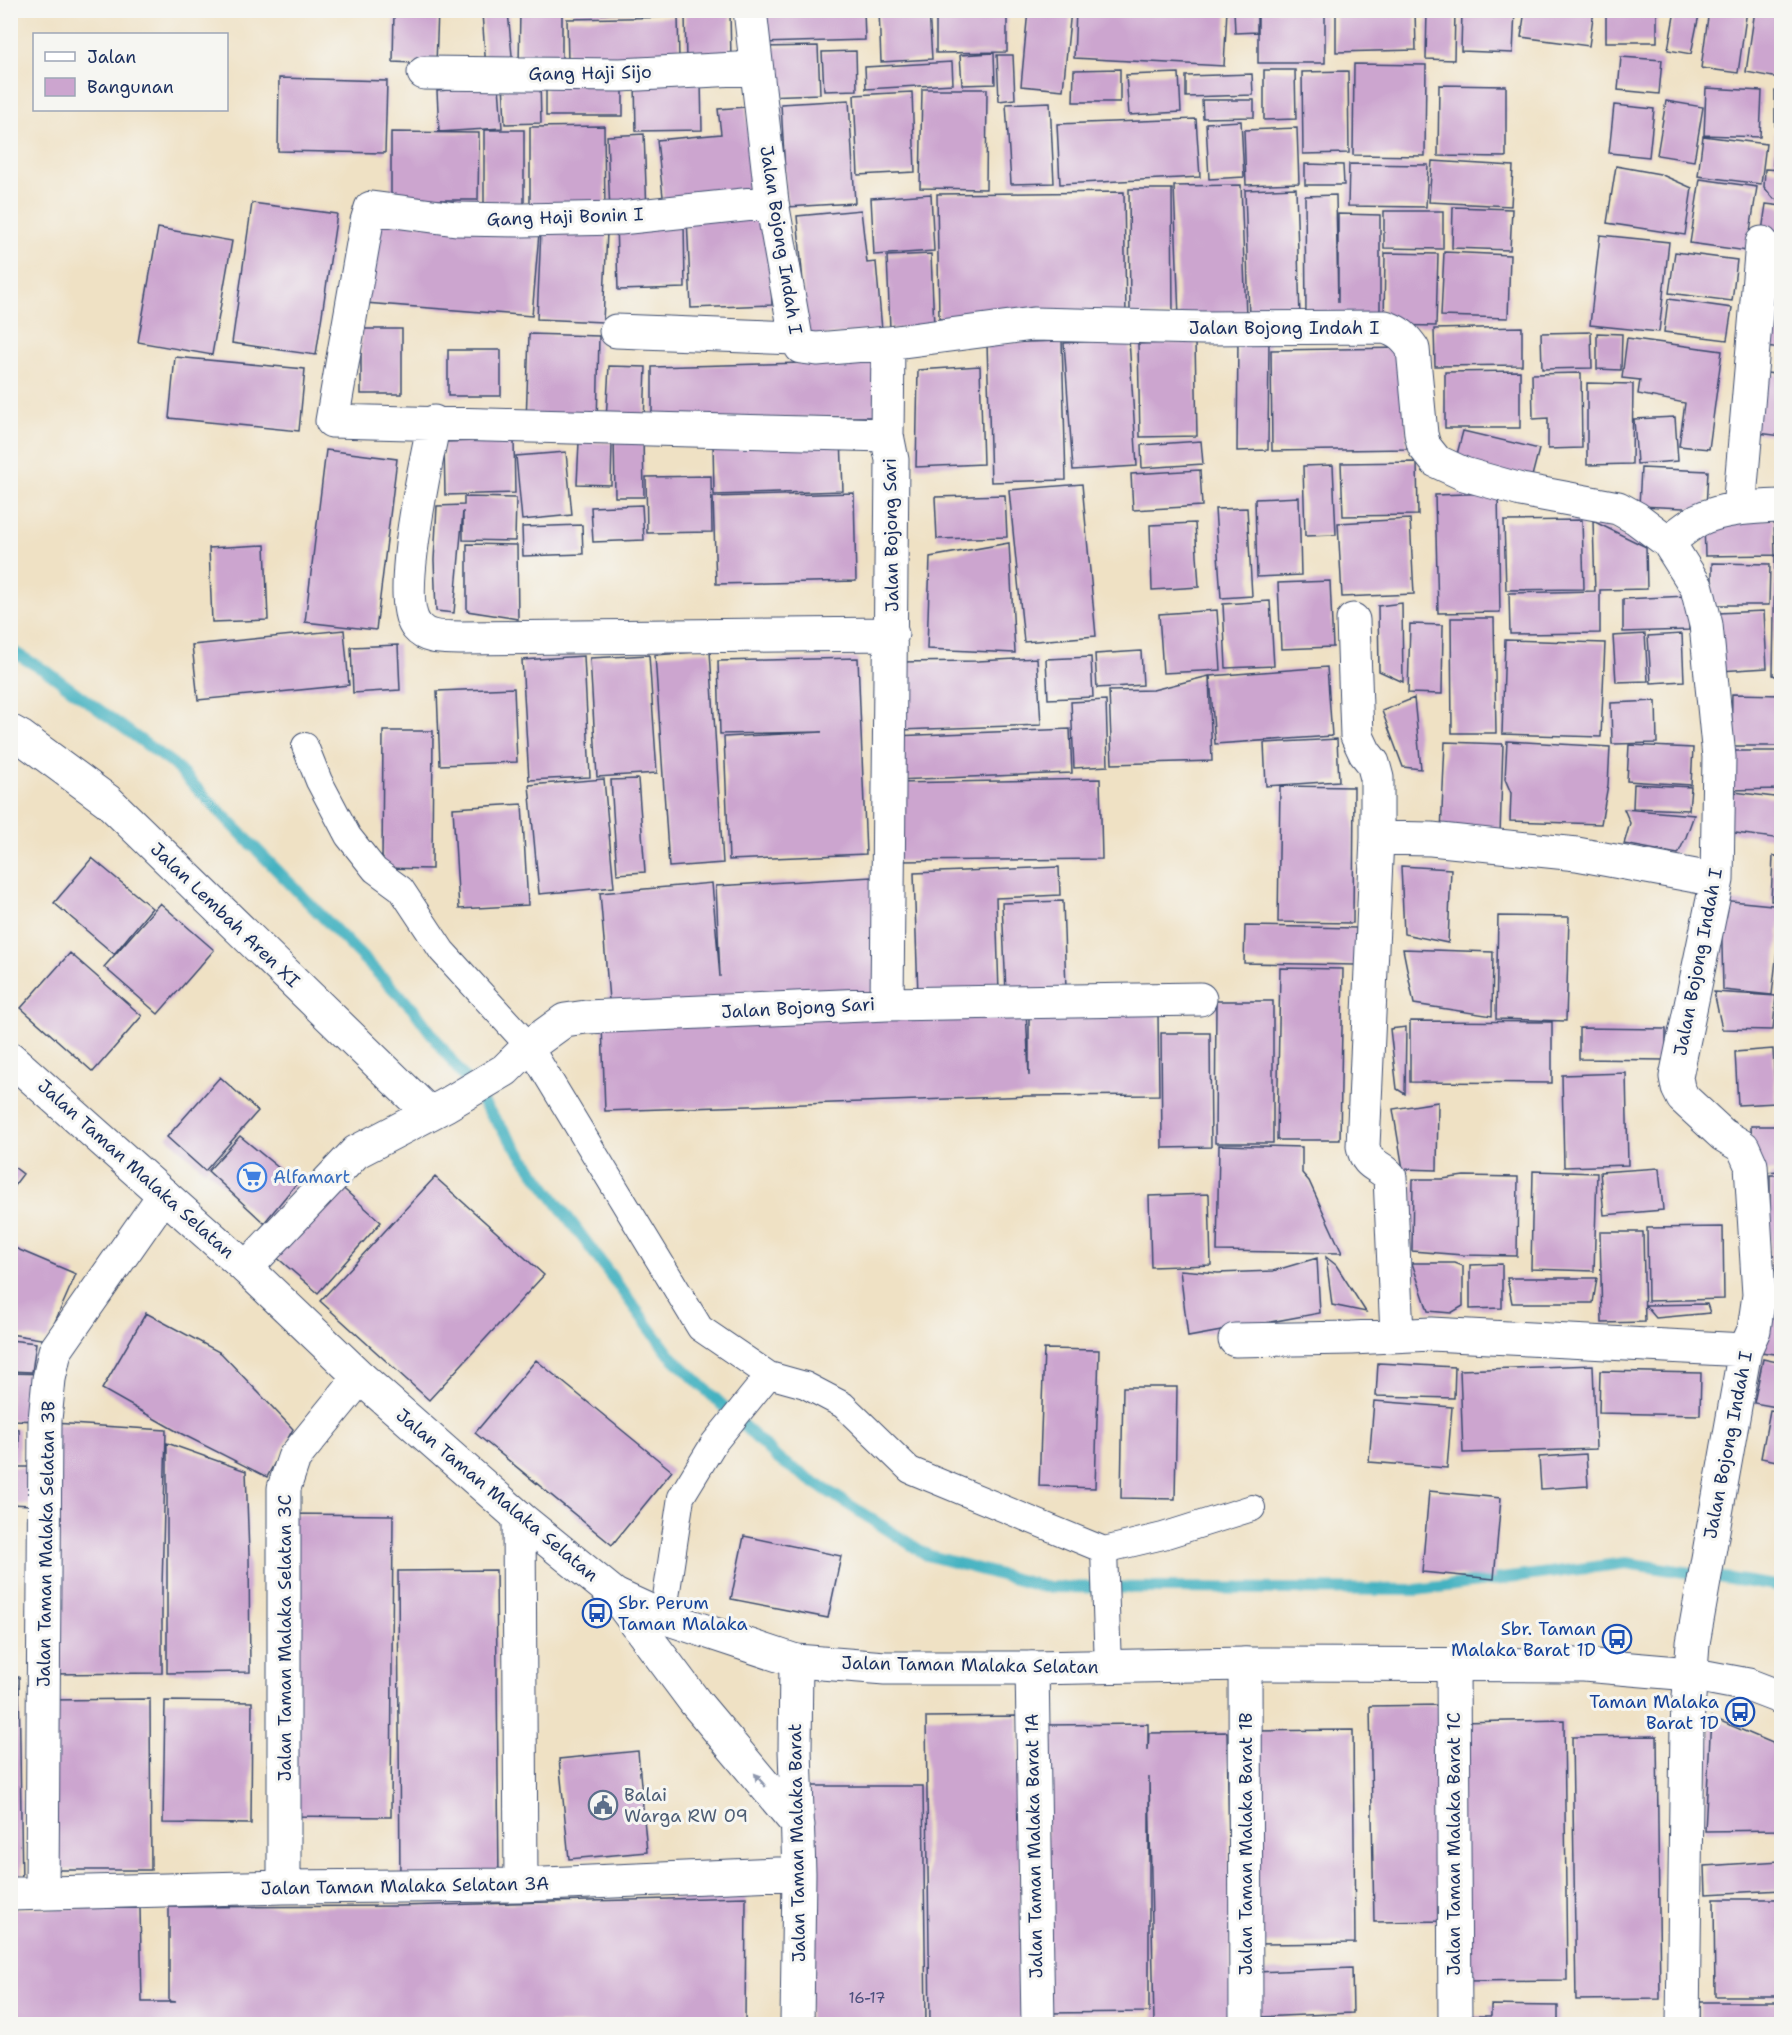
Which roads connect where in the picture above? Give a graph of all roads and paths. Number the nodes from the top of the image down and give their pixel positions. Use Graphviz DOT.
graph roads {
  1 [pos="750,10"];
  2 [pos="756,68"];
  3 [pos="424,73"];
  4 [pos="772,202"];
  5 [pos="1762,243"];
  6 [pos="616,332"];
  7 [pos="796,338"];
  8 [pos="888,343"];
  9 [pos="434,422"];
  10 [pos="887,435"];
  11 [pos="1782,506"];
  12 [pos="1739,509"];
  13 [pos="1668,542"];
  14 [pos="1353,620"];
  15 [pos="891,634"];
  16 [pos="10,731"];
  17 [pos="305,746"];
  18 [pos="1377,838"];
  19 [pos="1717,880"];
  20 [pos="1200,999"];
  21 [pos="887,1004"];
  22 [pos="529,1046"];
  23 [pos="10,1058"];
  24 [pos="438,1109"];
  25 [pos="164,1195"];
  26 [pos="246,1268"];
  27 [pos="1398,1335"];
  28 [pos="1235,1340"];
  29 [pos="1745,1350"];
  30 [pos="769,1375"];
  31 [pos="360,1377"];
  32 [pos="1252,1508"];
  33 [pos="519,1517"];
  34 [pos="1105,1560"];
  35 [pos="615,1595"];
  36 [pos="663,1617"];
  37 [pos="796,1661"];
  38 [pos="1245,1664"];
  39 [pos="1453,1664"];
  40 [pos="1108,1667"];
  41 [pos="1032,1668"];
  42 [pos="1690,1674"];
  43 [pos="1782,1698"];
  44 [pos="798,1824"];
  45 [pos="799,1874"];
  46 [pos="521,1885"];
  47 [pos="284,1887"];
  48 [pos="26,1893"];
  49 [pos="797,2025"];
  50 [pos="1038,2025"];
  51 [pos="1246,2025"];
  52 [pos="1455,2025"];
  53 [pos="1683,2025"];
  1 -- 2 [label="street, Jalan Bojong Indah I"];
  2 -- 3 [label="street, Gang Haji Sijo"];
  2 -- 4 [label="street, Jalan Bojong Indah I"];
  4 -- 7 [label="street, Jalan Bojong Indah I"];
  4 -- 9 [label="street, Gang Haji Bonin I"];
  5 -- 12 [label="street"];
  6 -- 7 [label="street"];
  7 -- 8 [label="street, Jalan Bojong Indah I"];
  8 -- 10 [label="street, Jalan Bojong Sari"];
  8 -- 13 [label="street, Jalan Bojong Indah I"];
  9 -- 10 [label="street"];
  9 -- 15 [label="street"];
  10 -- 15 [label="street, Jalan Bojong Sari"];
  11 -- 12 [label="street"];
  12 -- 13 [label="street"];
  13 -- 19 [label="street, Jalan Bojong Indah I"];
  14 -- 18 [label="street"];
  15 -- 21 [label="street, Jalan Bojong Sari"];
  16 -- 24 [label="street, Jalan Lembah Aren XI"];
  17 -- 22 [label="lane"];
  18 -- 19 [label="street"];
  18 -- 27 [label="street"];
  19 -- 29 [label="street, Jalan Bojong Indah I"];
  20 -- 21 [label="street"];
  21 -- 22 [label="street, Jalan Bojong Sari"];
  22 -- 24 [label="street, Jalan Bojong Sari"];
  22 -- 30 [label="lane"];
  23 -- 25 [label="street, Jalan Taman Malaka Selatan"];
  24 -- 26 [label="street, Jalan Bojong Sari"];
  25 -- 26 [label="street, Jalan Taman Malaka Selatan"];
  25 -- 48 [label="street, Jalan Taman Malaka Selatan 3B"];
  26 -- 31 [label="street, Jalan Taman Malaka Selatan"];
  27 -- 28 [label="street"];
  27 -- 29 [label="street"];
  29 -- 42 [label="street, Jalan Bojong Indah I"];
  30 -- 34 [label="lane"];
  30 -- 36 [label="lane"];
  31 -- 33 [label="street, Jalan Taman Malaka Selatan"];
  31 -- 47 [label="street, Jalan Taman Malaka Selatan 3C"];
  32 -- 34 [label="lane"];
  33 -- 35 [label="street, Jalan Taman Malaka Selatan"];
  33 -- 46 [label="street"];
  34 -- 40 [label="lane"];
  35 -- 36 [label="street, Jalan Taman Malaka Selatan"];
  44 -- 35 [label="street, one-way"];
  36 -- 37 [label="street, Jalan Taman Malaka Selatan"];
  37 -- 41 [label="street, Jalan Taman Malaka Selatan"];
  37 -- 44 [label="street, Jalan Taman Malaka Barat"];
  38 -- 39 [label="street, Jalan Taman Malaka Selatan"];
  38 -- 40 [label="street, Jalan Taman Malaka Selatan"];
  38 -- 51 [label="street, Jalan Taman Malaka Barat 1B"];
  39 -- 42 [label="street, Jalan Taman Malaka Selatan"];
  39 -- 52 [label="street, Jalan Taman Malaka Barat 1C"];
  40 -- 41 [label="street, Jalan Taman Malaka Selatan"];
  41 -- 50 [label="street, Jalan Taman Malaka Barat 1A"];
  42 -- 43 [label="street, Jalan Taman Malaka Selatan"];
  42 -- 53 [label="street, Jalan Bojong Indah I"];
  44 -- 45 [label="street, Jalan Taman Malaka Barat"];
  45 -- 46 [label="street, Jalan Taman Malaka Selatan 3A"];
  45 -- 49 [label="street, Jalan Taman Malaka Barat"];
  46 -- 47 [label="street, Jalan Taman Malaka Selatan 3A"];
  47 -- 48 [label="street, Jalan Taman Malaka Selatan 3A"];
}
